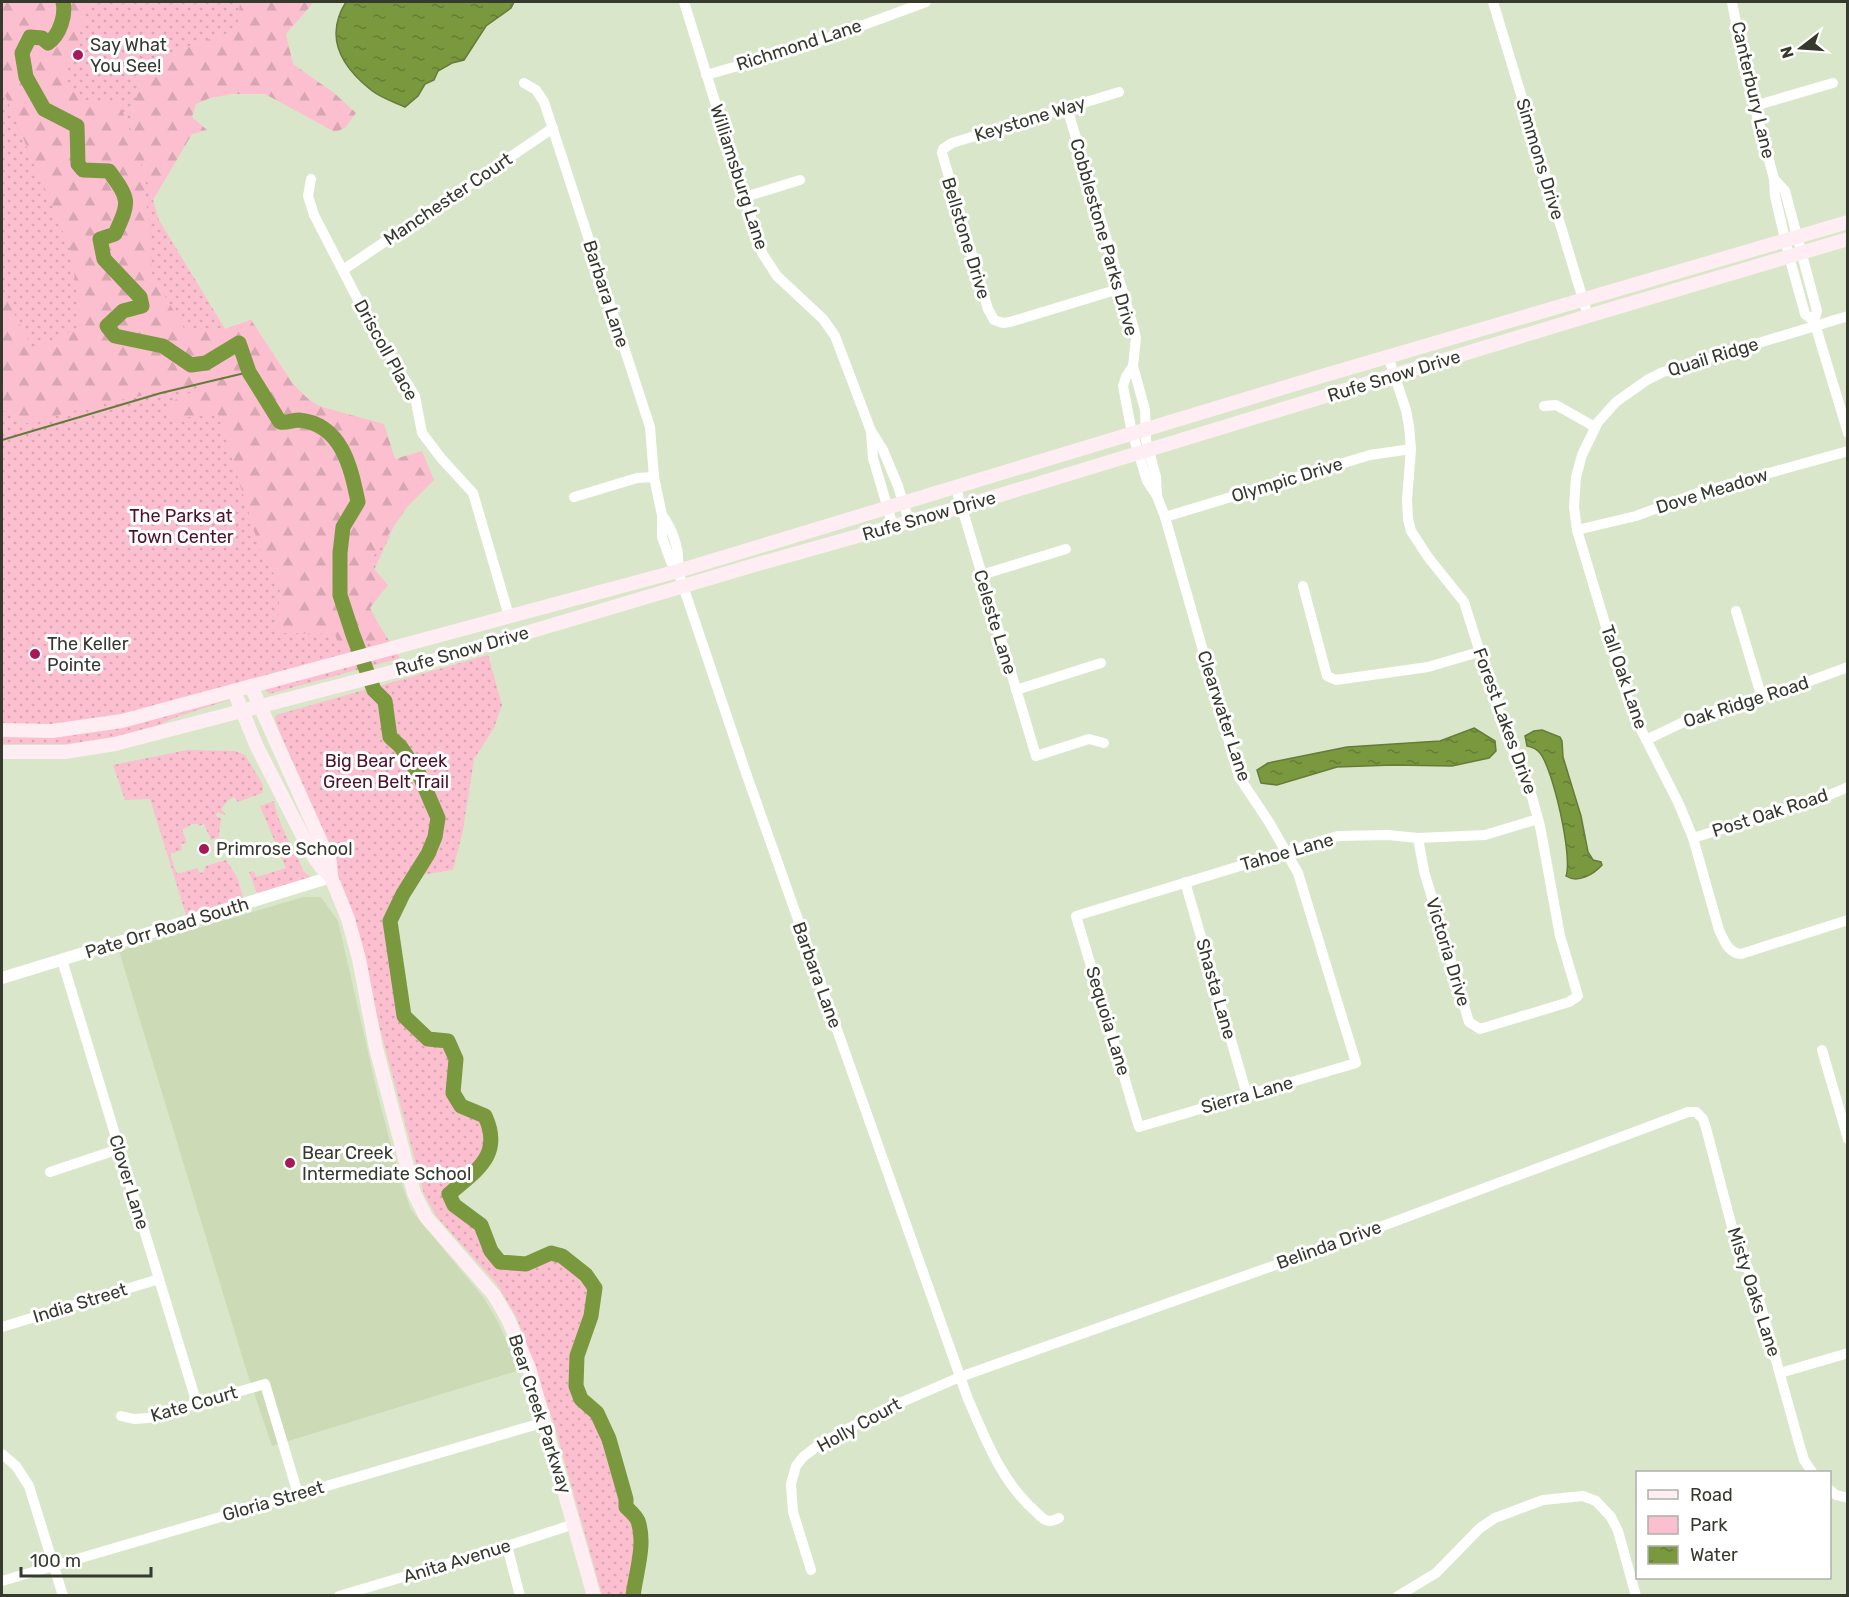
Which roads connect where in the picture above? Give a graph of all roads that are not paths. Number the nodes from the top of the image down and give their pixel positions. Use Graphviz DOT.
graph roads {
  1 [pos="684,2"];
  2 [pos="926,2"];
  3 [pos="1493,2"];
  4 [pos="1732,2"];
  5 [pos="706,75"];
  6 [pos="524,83"];
  7 [pos="1833,83"];
  8 [pos="1119,92"];
  9 [pos="1754,106"];
  10 [pos="1067,108"];
  11 [pos="553,128"];
  12 [pos="943,149"];
  13 [pos="311,179"];
  14 [pos="800,180"];
  15 [pos="745,197"];
  16 [pos="1848,222"];
  17 [pos="1848,239"];
  18 [pos="1793,246"];
  19 [pos="343,270"];
  20 [pos="1122,288"];
  21 [pos="1583,299"];
  22 [pos="1588,316"];
  23 [pos="1848,316"];
  24 [pos="1814,323"];
  25 [pos="1388,356"];
  26 [pos="1133,366"];
  27 [pos="1394,376"];
  28 [pos="1544,406"];
  29 [pos="1595,427"];
  30 [pos="871,431"];
  31 [pos="1848,433"];
  32 [pos="1141,442"];
  33 [pos="1411,449"];
  34 [pos="1848,451"];
  35 [pos="654,477"];
  36 [pos="956,488"];
  37 [pos="574,497"];
  38 [pos="904,504"];
  39 [pos="961,507"];
  40 [pos="888,509"];
  41 [pos="1165,517"];
  42 [pos="909,521"];
  43 [pos="893,526"];
  44 [pos="1577,530"];
  45 [pos="1066,549"];
  46 [pos="678,571"];
  47 [pos="981,574"];
  48 [pos="1303,586"];
  49 [pos="683,587"];
  50 [pos="1736,611"];
  51 [pos="509,616"];
  52 [pos="1479,652"];
  53 [pos="1101,663"];
  54 [pos="1848,667"];
  55 [pos="251,686"];
  56 [pos="1016,690"];
  57 [pos="234,691"];
  58 [pos="1761,695"];
  59 [pos="260,706"];
  60 [pos="242,711"];
  61 [pos="2,730"];
  62 [pos="1646,740"];
  63 [pos="1104,743"];
  64 [pos="2,752"];
  65 [pos="1848,787"];
  66 [pos="1538,819"];
  67 [pos="1418,838"];
  68 [pos="1693,838"];
  69 [pos="1286,852"];
  70 [pos="331,877"];
  71 [pos="1185,882"];
  72 [pos="1076,916"];
  73 [pos="1848,920"];
  74 [pos="62,960"];
  75 [pos="2,978"];
  76 [pos="1578,996"];
  77 [pos="1821,1050"];
  78 [pos="1356,1063"];
  79 [pos="1247,1095"];
  80 [pos="1696,1112"];
  81 [pos="1139,1127"];
  82 [pos="1848,1139"];
  83 [pos="119,1149"];
  84 [pos="50,1172"];
  85 [pos="159,1279"];
  86 [pos="2,1327"];
  87 [pos="1848,1353"];
  88 [pos="1780,1373"];
  89 [pos="960,1377"];
  90 [pos="198,1404"];
  91 [pos="121,1416"];
  92 [pos="545,1422"];
  93 [pos="2,1454"];
  94 [pos="1811,1471"];
  95 [pos="1831,1491"];
  96 [pos="298,1494"];
  97 [pos="1848,1498"];
  98 [pos="1059,1518"];
  99 [pos="574,1524"];
  100 [pos="507,1546"];
  101 [pos="54,1566"];
  102 [pos="811,1570"];
  103 [pos="2,1581"];
  104 [pos="63,1596"];
  105 [pos="339,1596"];
  106 [pos="520,1596"];
  107 [pos="594,1596"];
  108 [pos="1398,1596"];
  109 [pos="1636,1596"];
  1 -- 5 [label="street, Williamsburg Lane"];
  2 -- 5 [label="street, Richmond Lane"];
  3 -- 21 [label="street, Simmons Drive"];
  4 -- 9 [label="street, Canterbury Lane"];
  5 -- 15 [label="street, Williamsburg Lane"];
  6 -- 11 [label="street, Barbara Lane"];
  7 -- 9 [label="street"];
  8 -- 10 [label="street, Keystone Way"];
  9 -- 18 [label="street, Canterbury Lane"];
  10 -- 12 [label="street, Keystone Way"];
  10 -- 20 [label="street, Cobblestone Parks Drive"];
  11 -- 19 [label="street, Manchester Court"];
  11 -- 35 [label="street, Barbara Lane"];
  12 -- 20 [label="street, Bellstone Drive"];
  13 -- 19 [label="street, Driscoll Place"];
  14 -- 15 [label="street"];
  15 -- 30 [label="street, Williamsburg Lane"];
  16 -- 18 [label="main road, Rufe Snow Drive"];
  17 -- 18 [label="main road, Rufe Snow Drive"];
  18 -- 21 [label="main road, Rufe Snow Drive"];
  18 -- 22 [label="main road, Rufe Snow Drive"];
  18 -- 24 [label="street, Canterbury Lane"];
  19 -- 51 [label="street, Driscoll Place"];
  20 -- 26 [label="street, Cobblestone Parks Drive"];
  21 -- 22 [label="street, Simmons Drive"];
  21 -- 25 [label="main road, Rufe Snow Drive"];
  22 -- 27 [label="main road, Rufe Snow Drive"];
  23 -- 24 [label="street, Quail Ridge"];
  24 -- 29 [label="street, Quail Ridge"];
  24 -- 31 [label="street, Canterbury Lane"];
  25 -- 27 [label="street, Forest Lakes Drive"];
  25 -- 32 [label="main road, Rufe Snow Drive"];
  26 -- 32 [label="street, Cobblestone Parks Drive"];
  26 -- 32 [label="street, Cobblestone Parks Drive"];
  27 -- 32 [label="main road, Rufe Snow Drive"];
  27 -- 33 [label="street, Forest Lakes Drive"];
  28 -- 29 [label="street"];
  29 -- 44 [label="street, Tall Oak Lane"];
  30 -- 38 [label="street, Williamsburg Lane"];
  30 -- 40 [label="street, Williamsburg Lane"];
  32 -- 36 [label="main road, Rufe Snow Drive"];
  32 -- 39 [label="main road, Rufe Snow Drive"];
  32 -- 41 [label="street, Clearwater Lane"];
  33 -- 41 [label="street, Olympic Drive"];
  33 -- 52 [label="street, Forest Lakes Drive"];
  34 -- 44 [label="street, Dove Meadow"];
  35 -- 37 [label="street"];
  35 -- 46 [label="street, Barbara Lane"];
  36 -- 38 [label="main road, Rufe Snow Drive"];
  36 -- 39 [label="street, Celeste Lane"];
  38 -- 40 [label="main road, Rufe Snow Drive"];
  38 -- 42 [label="street, Williamsburg Lane"];
  39 -- 42 [label="main road, Rufe Snow Drive"];
  39 -- 47 [label="street, Celeste Lane"];
  40 -- 43 [label="street, Williamsburg Lane"];
  40 -- 46 [label="main road, Rufe Snow Drive"];
  41 -- 69 [label="street, Clearwater Lane"];
  42 -- 43 [label="main road, Rufe Snow Drive"];
  43 -- 49 [label="main road, Rufe Snow Drive"];
  44 -- 62 [label="street, Tall Oak Lane"];
  45 -- 47 [label="street"];
  46 -- 49 [label="street, Barbara Lane"];
  46 -- 51 [label="main road, Rufe Snow Drive"];
  47 -- 56 [label="street, Celeste Lane"];
  48 -- 52 [label="street"];
  49 -- 59 [label="main road, Rufe Snow Drive"];
  49 -- 89 [label="street, Barbara Lane"];
  50 -- 58 [label="street"];
  51 -- 55 [label="main road, Rufe Snow Drive"];
  52 -- 66 [label="street, Forest Lakes Drive"];
  53 -- 56 [label="street"];
  54 -- 58 [label="street, Oak Ridge Road"];
  55 -- 57 [label="main road, Rufe Snow Drive"];
  55 -- 59 [label="main road, Bear Creek Parkway"];
  56 -- 63 [label="street, Celeste Lane"];
  57 -- 60 [label="main road, Bear Creek Parkway"];
  57 -- 61 [label="main road, Rufe Snow Drive"];
  58 -- 62 [label="street, Oak Ridge Road"];
  59 -- 60 [label="main road, Rufe Snow Drive"];
  59 -- 70 [label="main road, Bear Creek Parkway"];
  60 -- 64 [label="main road, Rufe Snow Drive"];
  60 -- 70 [label="main road, Bear Creek Parkway"];
  62 -- 68 [label="street, Tall Oak Lane"];
  65 -- 68 [label="street, Post Oak Road"];
  66 -- 67 [label="street, Tahoe Lane"];
  66 -- 76 [label="street, Forest Lakes Drive"];
  67 -- 69 [label="street, Tahoe Lane"];
  67 -- 76 [label="street, Victoria Drive"];
  68 -- 73 [label="street, Tall Oak Lane"];
  69 -- 71 [label="street, Tahoe Lane"];
  69 -- 78 [label="street, Clearwater Lane"];
  70 -- 74 [label="street, Pate Orr Road South"];
  70 -- 92 [label="main road, Bear Creek Parkway"];
  71 -- 72 [label="street, Tahoe Lane"];
  71 -- 79 [label="street, Shasta Lane"];
  72 -- 81 [label="street, Sequoia Lane"];
  74 -- 75 [label="street, Pate Orr Road South"];
  74 -- 83 [label="street, Clover Lane"];
  77 -- 82 [label="street"];
  78 -- 79 [label="street, Sierra Lane"];
  79 -- 81 [label="street, Sierra Lane"];
  80 -- 88 [label="street, Misty Oaks Lane"];
  80 -- 89 [label="street, Belinda Drive"];
  83 -- 84 [label="street"];
  83 -- 85 [label="street, Clover Lane"];
  85 -- 86 [label="street, India Street"];
  85 -- 90 [label="street, Clover Lane"];
  87 -- 88 [label="street"];
  88 -- 94 [label="street, Misty Oaks Lane"];
  89 -- 98 [label="street, Barbara Lane"];
  89 -- 102 [label="street, Holly Court"];
  90 -- 91 [label="street, Kate Court"];
  90 -- 96 [label="street, Kate Court"];
  92 -- 96 [label="street, Gloria Street"];
  92 -- 99 [label="main road, Bear Creek Parkway"];
  93 -- 101 [label="street"];
  95 -- 97 [label="street"];
  96 -- 101 [label="street, Gloria Street"];
  99 -- 100 [label="street, Anita Avenue"];
  99 -- 107 [label="main road, Bear Creek Parkway"];
  100 -- 105 [label="street, Anita Avenue"];
  100 -- 106 [label="street"];
  101 -- 103 [label="street, Gloria Street"];
  101 -- 104 [label="street"];
  108 -- 109 [label="street"];
}
